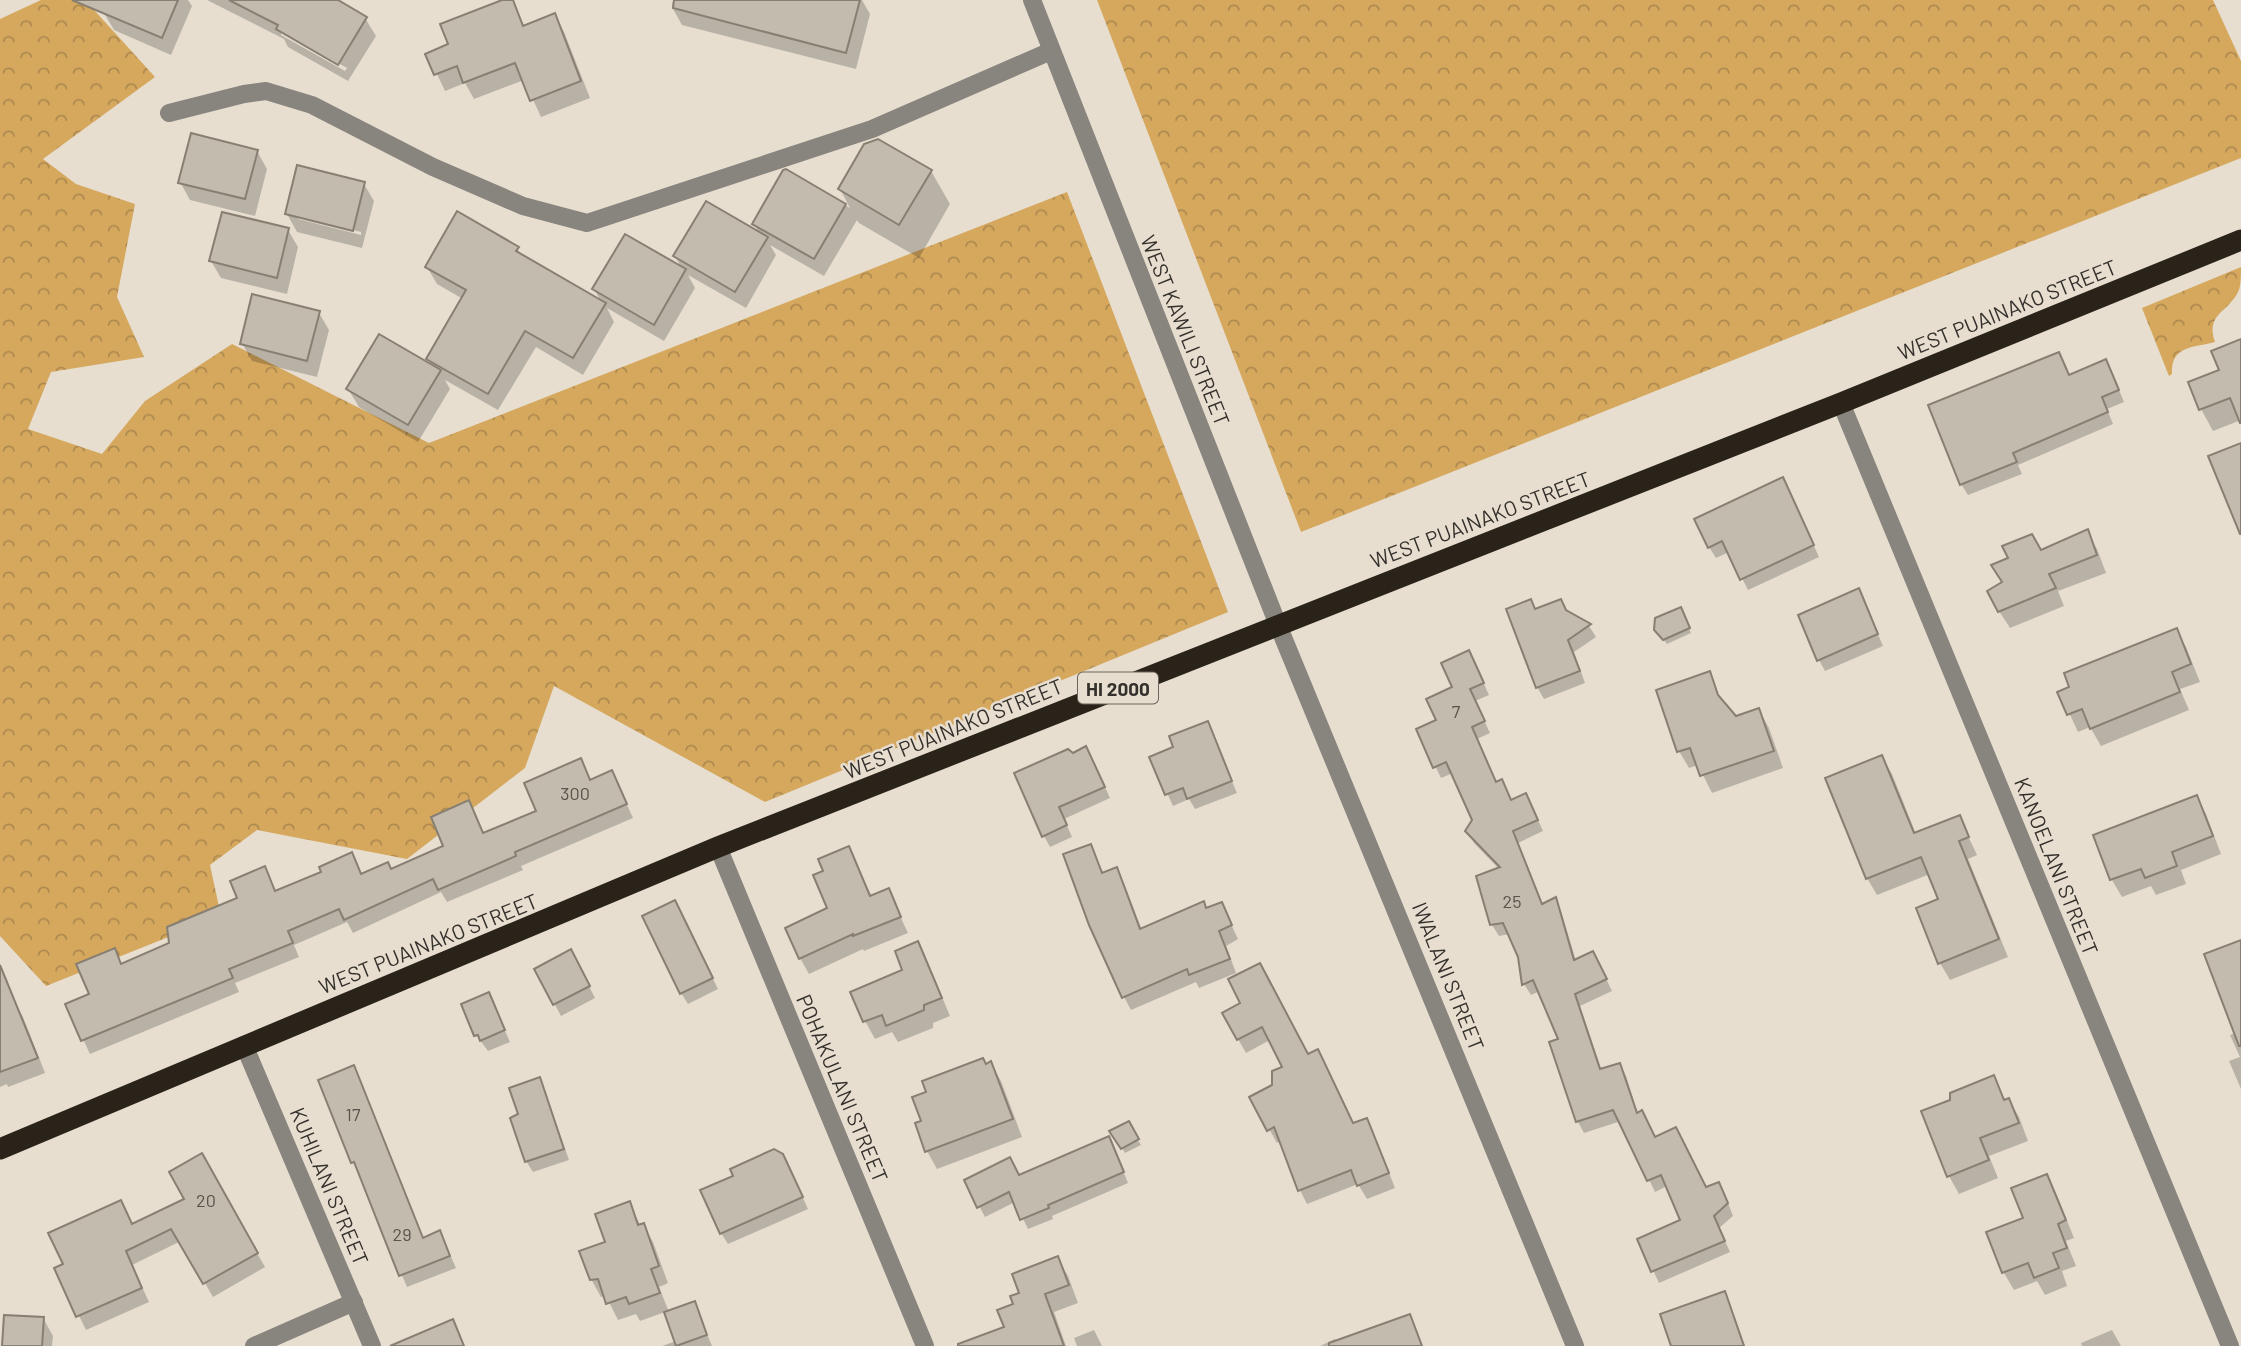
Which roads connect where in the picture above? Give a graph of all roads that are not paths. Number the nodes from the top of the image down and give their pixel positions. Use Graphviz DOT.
graph roads {
  1 [pos="1030,0"];
  2 [pos="1051,51"];
  3 [pos="169,113"];
  4 [pos="2241,240"];
  5 [pos="1841,403"];
  6 [pos="1278,625"];
  7 [pos="718,847"];
  8 [pos="244,1045"];
  9 [pos="0,1149"];
  10 [pos="354,1302"];
  11 [pos="254,1346"];
  12 [pos="372,1346"];
  13 [pos="925,1346"];
  14 [pos="1576,1346"];
  15 [pos="2230,1346"];
  1 -- 2 [label="street, WEST KAWILI STREET"];
  2 -- 3 [label="street"];
  2 -- 6 [label="street, WEST KAWILI STREET"];
  4 -- 5 [label="highway, WEST PUAINAKO STREET / HI 2000"];
  5 -- 6 [label="highway, WEST PUAINAKO STREET / HI 2000"];
  5 -- 15 [label="street, KANOELANI STREET"];
  6 -- 7 [label="highway, WEST PUAINAKO STREET / HI 2000"];
  6 -- 14 [label="street, IWALANI STREET"];
  7 -- 8 [label="highway, WEST PUAINAKO STREET / HI 2000"];
  7 -- 13 [label="street, POHAKULANI STREET"];
  8 -- 9 [label="highway, WEST PUAINAKO STREET / HI 2000"];
  8 -- 10 [label="street, KUHILANI STREET"];
  10 -- 11 [label="street"];
  10 -- 12 [label="street, KUHILANI STREET"];
}
